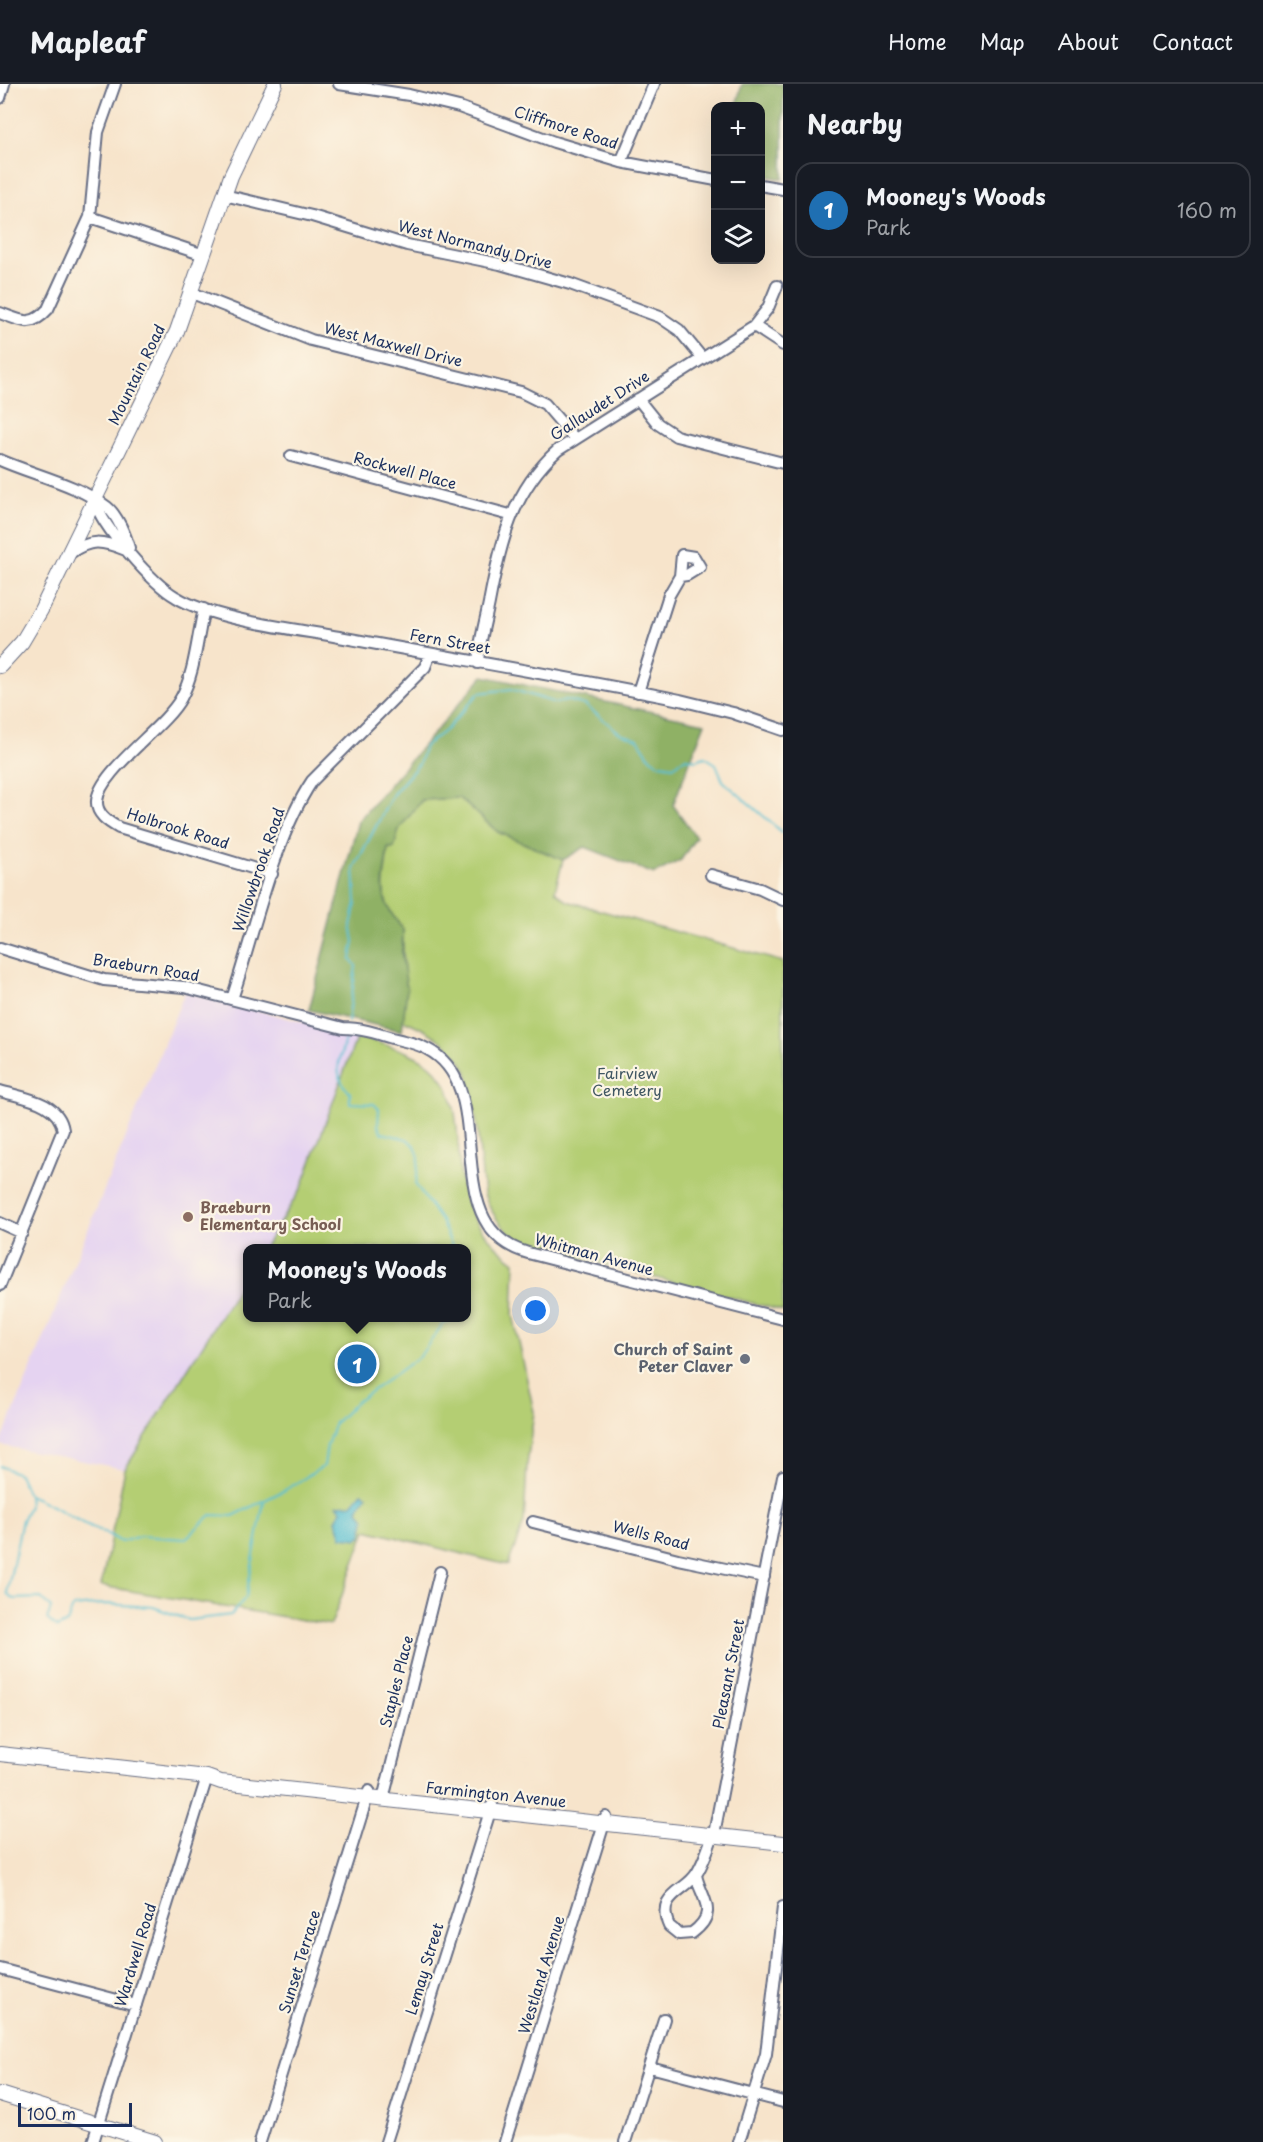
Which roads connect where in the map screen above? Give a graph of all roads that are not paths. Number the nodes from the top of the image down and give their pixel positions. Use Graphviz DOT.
graph roads {
  1 [pos="4,84"];
  2 [pos="115,84"];
  3 [pos="275,84"];
  4 [pos="339,84"];
  5 [pos="413,84"];
  6 [pos="654,84"];
  7 [pos="409,95"];
  8 [pos="0,98"];
  9 [pos="621,162"];
  10 [pos="711,179"];
  11 [pos="765,186"];
  12 [pos="783,189"];
  13 [pos="224,195"];
  14 [pos="90,217"];
  15 [pos="204,255"];
  16 [pos="777,286"];
  17 [pos="192,293"];
  18 [pos="0,313"];
  19 [pos="754,326"];
  20 [pos="783,345"];
  21 [pos="702,358"];
  22 [pos="638,399"];
  23 [pos="575,439"];
  24 [pos="291,456"];
  25 [pos="0,460"];
  26 [pos="783,463"];
  27 [pos="95,501"];
  28 [pos="510,516"];
  29 [pos="129,551"];
  30 [pos="69,555"];
  31 [pos="680,576"];
  32 [pos="204,609"];
  33 [pos="430,654"];
  34 [pos="478,663"];
  35 [pos="0,666"];
  36 [pos="638,692"];
  37 [pos="783,730"];
  38 [pos="272,874"];
  39 [pos="711,875"];
  40 [pos="783,900"];
  41 [pos="0,948"];
  42 [pos="232,999"];
  43 [pos="358,1028"];
  44 [pos="0,1091"];
  45 [pos="0,1223"];
  46 [pos="22,1233"];
  47 [pos="0,1285"];
  48 [pos="783,1319"];
  49 [pos="783,1476"];
  50 [pos="533,1522"];
  51 [pos="441,1572"];
  52 [pos="764,1577"];
  53 [pos="0,1754"];
  54 [pos="207,1777"];
  55 [pos="368,1794"];
  56 [pos="383,1796"];
  57 [pos="491,1808"];
  58 [pos="605,1820"];
  59 [pos="714,1832"];
  60 [pos="783,1837"];
  61 [pos="783,1843"];
  62 [pos="696,1875"];
  63 [pos="783,1908"];
  64 [pos="0,1969"];
  65 [pos="136,2004"];
  66 [pos="664,2019"];
  67 [pos="650,2067"];
  68 [pos="0,2094"];
  69 [pos="754,2094"];
  70 [pos="783,2102"];
  71 [pos="98,2124"];
  72 [pos="93,2142"];
  73 [pos="155,2142"];
  74 [pos="260,2142"];
  75 [pos="386,2142"];
  76 [pos="505,2142"];
  77 [pos="625,2142"];
  78 [pos="739,2142"];
  1 -- 8 [label="street"];
  2 -- 14 [label="street"];
  3 -- 13 [label="main road, Mountain Road"];
  4 -- 7 [label="street, Cliffmore Road"];
  5 -- 7 [label="street"];
  6 -- 9 [label="street"];
  7 -- 9 [label="street, Cliffmore Road"];
  9 -- 10 [label="street, Cliffmore Road"];
  11 -- 12 [label="street"];
  13 -- 15 [label="main road, Mountain Road"];
  13 -- 21 [label="street, West Normandy Drive"];
  14 -- 15 [label="street"];
  14 -- 18 [label="street"];
  15 -- 17 [label="main road, Mountain Road"];
  16 -- 19 [label="street, Gallaudet Drive"];
  17 -- 23 [label="street, West Maxwell Drive"];
  17 -- 27 [label="main road, Mountain Road"];
  19 -- 20 [label="street"];
  19 -- 21 [label="street, Gallaudet Drive"];
  21 -- 22 [label="street, Gallaudet Drive"];
  22 -- 23 [label="street, Gallaudet Drive"];
  22 -- 26 [label="street"];
  23 -- 28 [label="street, Gallaudet Drive"];
  24 -- 28 [label="street, Rockwell Place"];
  25 -- 27 [label="street"];
  27 -- 29 [label="street, Fern Street"];
  27 -- 30 [label="main road, Mountain Road"];
  28 -- 34 [label="street, Gallaudet Drive"];
  29 -- 30 [label="street"];
  29 -- 32 [label="street, Fern Street"];
  30 -- 35 [label="main road, Mountain Road"];
  31 -- 36 [label="street"];
  32 -- 33 [label="street, Fern Street"];
  32 -- 38 [label="street, Holbrook Road"];
  33 -- 34 [label="street, Fern Street"];
  33 -- 38 [label="street, Willowbrook Road"];
  34 -- 36 [label="street, Fern Street"];
  36 -- 37 [label="street, Fern Street"];
  38 -- 42 [label="street, Willowbrook Road"];
  39 -- 40 [label="street"];
  41 -- 42 [label="street, Braeburn Road"];
  42 -- 43 [label="street, Braeburn Road"];
  43 -- 48 [label="street, Whitman Avenue"];
  44 -- 46 [label="street"];
  45 -- 46 [label="street"];
  46 -- 47 [label="street"];
  49 -- 52 [label="street, Pleasant Street"];
  50 -- 52 [label="street, Wells Road"];
  51 -- 56 [label="street, Staples Place"];
  52 -- 59 [label="street, Pleasant Street"];
  53 -- 54 [label="main road, Farmington Avenue"];
  54 -- 55 [label="main road, Farmington Avenue"];
  54 -- 65 [label="street, Wardwell Road"];
  55 -- 56 [label="main road, Farmington Avenue"];
  55 -- 74 [label="street, Sunset Terrace"];
  56 -- 57 [label="main road, Farmington Avenue"];
  57 -- 58 [label="main road, Farmington Avenue"];
  57 -- 75 [label="street, Lemay Street"];
  58 -- 59 [label="main road, Farmington Avenue"];
  58 -- 76 [label="street, Westland Avenue"];
  59 -- 60 [label="main road, Farmington Avenue"];
  59 -- 61 [label="main road, Farmington Avenue"];
  59 -- 62 [label="street, Pleasant Street"];
  62 -- 62 [label="street, Pleasant Street"];
  63 -- 69 [label="street"];
  64 -- 65 [label="street"];
  65 -- 71 [label="street, Wardwell Road"];
  66 -- 67 [label="street"];
  67 -- 69 [label="street"];
  67 -- 77 [label="street"];
  68 -- 71 [label="main road"];
  69 -- 70 [label="street"];
  69 -- 78 [label="street"];
  71 -- 72 [label="street, Wardwell Road"];
  71 -- 73 [label="main road"];
}
